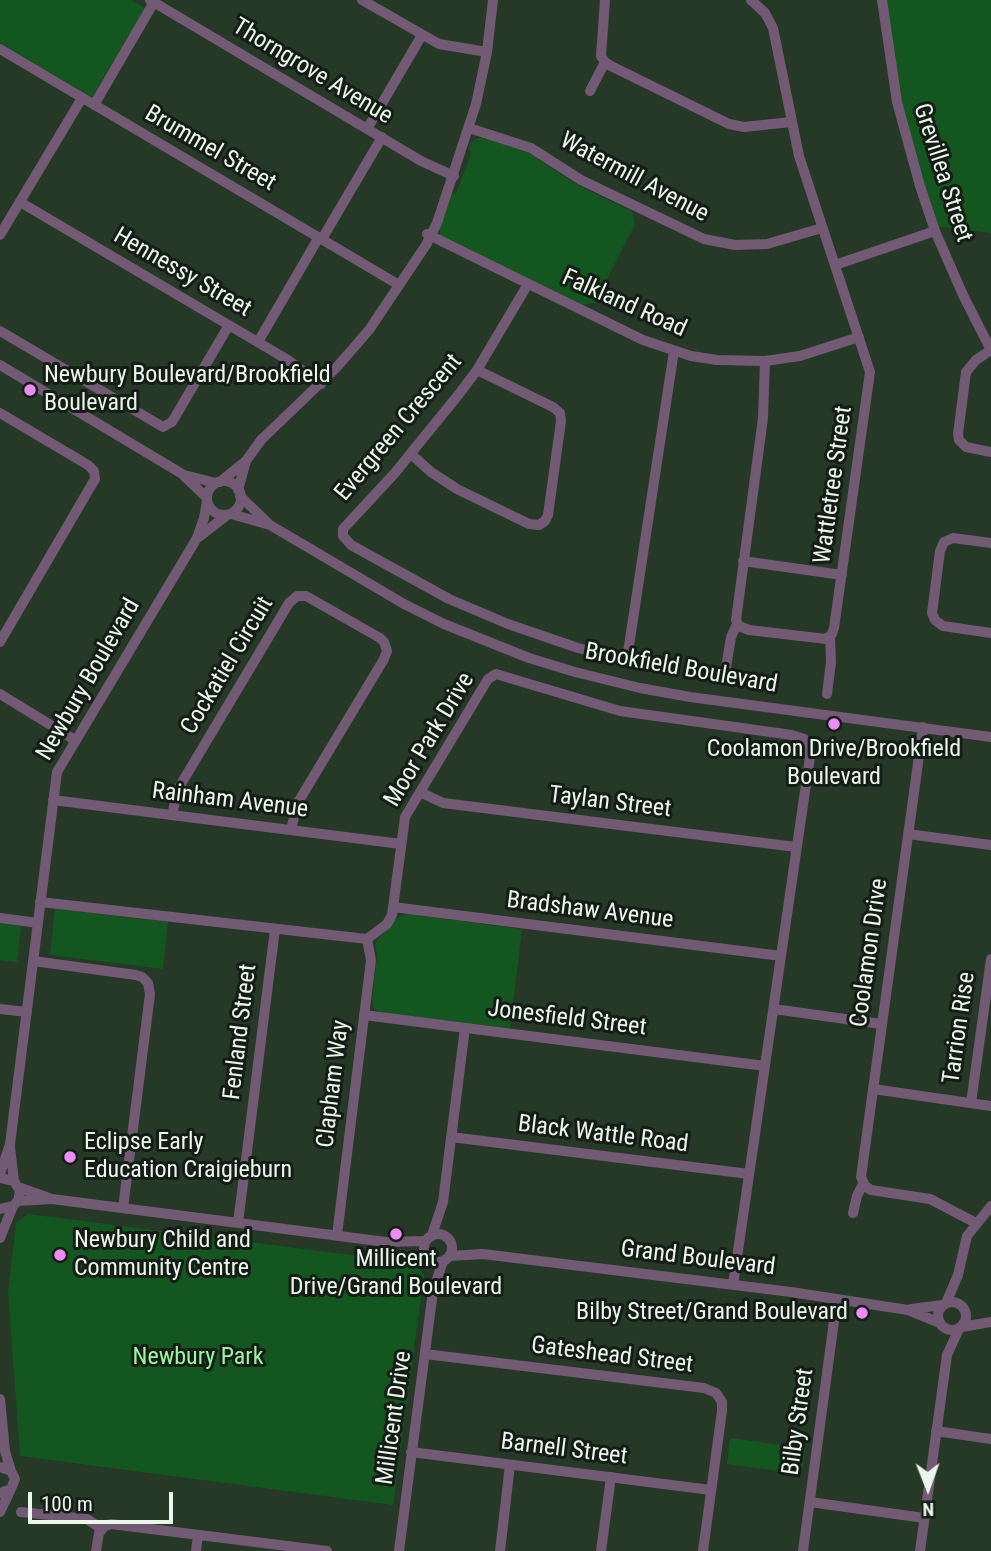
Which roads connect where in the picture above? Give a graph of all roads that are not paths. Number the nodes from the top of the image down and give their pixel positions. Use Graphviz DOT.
graph roads {
  1 [pos="362,0"];
  2 [pos="493,0"];
  3 [pos="605,0"];
  4 [pos="751,0"];
  5 [pos="882,0"];
  6 [pos="152,1"];
  7 [pos="422,35"];
  8 [pos="0,49"];
  9 [pos="487,52"];
  10 [pos="605,62"];
  11 [pos="590,91"];
  12 [pos="82,98"];
  13 [pos="94,105"];
  14 [pos="791,122"];
  15 [pos="470,128"];
  16 [pos="367,129"];
  17 [pos="382,137"];
  18 [pos="454,177"];
  19 [pos="20,202"];
  20 [pos="822,228"];
  21 [pos="935,231"];
  22 [pos="0,235"];
  23 [pos="427,235"];
  24 [pos="321,238"];
  25 [pos="835,265"];
  26 [pos="528,284"];
  27 [pos="399,285"];
  28 [pos="229,325"];
  29 [pos="0,331"];
  30 [pos="859,337"];
  31 [pos="258,342"];
  32 [pos="991,350"];
  33 [pos="674,351"];
  34 [pos="765,361"];
  35 [pos="0,365"];
  36 [pos="477,370"];
  37 [pos="321,384"];
  38 [pos="2,418"];
  39 [pos="991,452"];
  40 [pos="411,454"];
  41 [pos="246,461"];
  42 [pos="184,475"];
  43 [pos="218,483"];
  44 [pos="239,493"];
  45 [pos="207,500"];
  46 [pos="229,514"];
  47 [pos="270,525"];
  48 [pos="197,538"];
  49 [pos="991,543"];
  50 [pos="743,561"];
  51 [pos="842,575"];
  52 [pos="737,624"];
  53 [pos="991,634"];
  54 [pos="830,637"];
  55 [pos="0,642"];
  56 [pos="724,680"];
  57 [pos="0,694"];
  58 [pos="827,694"];
  59 [pos="923,727"];
  60 [pos="991,737"];
  61 [pos="75,740"];
  62 [pos="420,792"];
  63 [pos="53,800"];
  64 [pos="172,815"];
  65 [pos="291,830"];
  66 [pos="908,834"];
  67 [pos="401,844"];
  68 [pos="991,845"];
  69 [pos="796,848"];
  70 [pos="40,902"];
  71 [pos="393,907"];
  72 [pos="0,918"];
  73 [pos="37,923"];
  74 [pos="275,929"];
  75 [pos="367,939"];
  76 [pos="781,956"];
  77 [pos="991,959"];
  78 [pos="33,961"];
  79 [pos="0,1009"];
  80 [pos="774,1009"];
  81 [pos="27,1012"];
  82 [pos="364,1015"];
  83 [pos="881,1024"];
  84 [pos="465,1028"];
  85 [pos="765,1066"];
  86 [pos="873,1089"];
  87 [pos="971,1103"];
  88 [pos="991,1106"];
  89 [pos="451,1136"];
  90 [pos="10,1144"];
  91 [pos="749,1174"];
  92 [pos="0,1176"];
  93 [pos="16,1184"];
  94 [pos="863,1184"];
  95 [pos="52,1199"];
  96 [pos="443,1202"];
  97 [pos="16,1204"];
  98 [pos="991,1206"];
  99 [pos="123,1208"];
  100 [pos="0,1209"];
  101 [pos="853,1213"];
  102 [pos="238,1223"];
  103 [pos="976,1223"];
  104 [pos="337,1235"];
  105 [pos="0,1237"];
  106 [pos="449,1240"];
  107 [pos="428,1247"];
  108 [pos="483,1254"];
  109 [pos="446,1258"];
  110 [pos="958,1275"];
  111 [pos="733,1285"];
  112 [pos="433,1291"];
  113 [pos="837,1299"];
  114 [pos="944,1304"];
  115 [pos="964,1308"];
  116 [pos="908,1310"];
  117 [pos="991,1321"];
  118 [pos="942,1325"];
  119 [pos="961,1328"];
  120 [pos="425,1353"];
  121 [pos="947,1355"];
  122 [pos="0,1399"];
  123 [pos="2,1423"];
  124 [pos="936,1431"];
  125 [pos="0,1436"];
  126 [pos="991,1439"];
  127 [pos="411,1452"];
  128 [pos="510,1465"];
  129 [pos="6,1469"];
  130 [pos="611,1477"];
  131 [pos="711,1490"];
  132 [pos="5,1492"];
  133 [pos="810,1502"];
  134 [pos="0,1512"];
  135 [pos="21,1512"];
  136 [pos="925,1518"];
  137 [pos="102,1529"];
  138 [pos="198,1535"];
  139 [pos="298,1549"];
  140 [pos="96,1551"];
  141 [pos="196,1551"];
  142 [pos="327,1551"];
  143 [pos="399,1551"];
  144 [pos="500,1551"];
  145 [pos="601,1551"];
  146 [pos="703,1551"];
  147 [pos="803,1551"];
  148 [pos="920,1551"];
  1 -- 7 [label="street"];
  2 -- 9 [label="street"];
  3 -- 10 [label="street"];
  4 -- 14 [label="street, Wattletree Street"];
  5 -- 21 [label="street, Grevillea Street"];
  6 -- 13 [label="street"];
  6 -- 16 [label="street, Thorngrove Avenue"];
  7 -- 9 [label="street"];
  7 -- 16 [label="street"];
  8 -- 12 [label="street, Brummel Street"];
  9 -- 15 [label="street"];
  10 -- 11 [label="street"];
  10 -- 14 [label="street"];
  12 -- 13 [label="street, Brummel Street"];
  12 -- 19 [label="street"];
  13 -- 24 [label="street, Brummel Street"];
  14 -- 20 [label="street, Wattletree Street"];
  15 -- 18 [label="street"];
  15 -- 20 [label="street, Watermill Avenue"];
  16 -- 17 [label="street, Thorngrove Avenue"];
  17 -- 18 [label="street, Thorngrove Avenue"];
  17 -- 24 [label="street"];
  18 -- 23 [label="street"];
  19 -- 22 [label="street"];
  19 -- 28 [label="street, Hennessy Street"];
  20 -- 25 [label="street, Wattletree Street"];
  21 -- 25 [label="street"];
  21 -- 32 [label="street, Grevillea Street"];
  23 -- 26 [label="street, Falkland Road"];
  23 -- 27 [label="street"];
  24 -- 27 [label="street, Brummel Street"];
  24 -- 31 [label="street"];
  25 -- 30 [label="street, Wattletree Street"];
  26 -- 33 [label="street, Falkland Road"];
  26 -- 36 [label="street, Evergreen Crescent"];
  27 -- 37 [label="street"];
  28 -- 29 [label="street"];
  28 -- 31 [label="street, Hennessy Street"];
  30 -- 34 [label="street, Falkland Road"];
  30 -- 51 [label="street, Wattletree Street"];
  31 -- 37 [label="street, Hennessy Street"];
  32 -- 39 [label="street"];
  33 -- 34 [label="street, Falkland Road"];
  33 -- 40 [label="street, Evergreen Crescent"];
  34 -- 50 [label="street"];
  35 -- 42 [label="street"];
  36 -- 40 [label="street, Evergreen Crescent"];
  36 -- 40 [label="street"];
  37 -- 41 [label="street"];
  38 -- 55 [label="street"];
  41 -- 43 [label="street"];
  41 -- 44 [label="street"];
  42 -- 43 [label="street"];
  42 -- 45 [label="street"];
  43 -- 44 [label="street"];
  43 -- 45 [label="street"];
  44 -- 46 [label="street"];
  44 -- 47 [label="street, Brookfield Boulevard"];
  45 -- 46 [label="street"];
  45 -- 48 [label="street, Newbury Boulevard"];
  46 -- 47 [label="street, Brookfield Boulevard"];
  46 -- 48 [label="street, Newbury Boulevard"];
  47 -- 59 [label="street, Brookfield Boulevard"];
  48 -- 61 [label="street, Newbury Boulevard"];
  49 -- 53 [label="street"];
  50 -- 51 [label="street"];
  50 -- 52 [label="street"];
  51 -- 54 [label="street, Wattletree Street"];
  52 -- 54 [label="street"];
  52 -- 56 [label="street"];
  54 -- 58 [label="street, Wattletree Street"];
  57 -- 61 [label="street"];
  59 -- 60 [label="street, Brookfield Boulevard"];
  59 -- 66 [label="street, Coolamon Drive"];
  61 -- 63 [label="street, Newbury Boulevard"];
  62 -- 67 [label="street, Moor Park Drive"];
  62 -- 69 [label="street, Taylan Street"];
  62 -- 69 [label="street, Moor Park Drive"];
  63 -- 64 [label="street, Rainham Avenue"];
  63 -- 70 [label="street, Newbury Boulevard"];
  64 -- 65 [label="street, Rainham Avenue"];
  64 -- 65 [label="street, Cockatiel Circuit"];
  65 -- 67 [label="street, Rainham Avenue"];
  66 -- 68 [label="street"];
  66 -- 83 [label="street, Coolamon Drive"];
  67 -- 71 [label="street, Moor Park Drive"];
  69 -- 76 [label="street, Moor Park Drive"];
  70 -- 73 [label="street, Newbury Boulevard"];
  70 -- 74 [label="street"];
  71 -- 75 [label="street, Moor Park Drive"];
  71 -- 76 [label="street, Bradshaw Avenue"];
  72 -- 73 [label="street"];
  73 -- 78 [label="street, Newbury Boulevard"];
  74 -- 75 [label="street"];
  74 -- 102 [label="street, Fenland Street"];
  75 -- 82 [label="street, Clapham Way"];
  76 -- 80 [label="street, Moor Park Drive"];
  77 -- 87 [label="street, Tarrion Rise"];
  78 -- 81 [label="street, Newbury Boulevard"];
  78 -- 99 [label="street"];
  79 -- 81 [label="street"];
  80 -- 83 [label="street"];
  80 -- 85 [label="street, Moor Park Drive"];
  81 -- 90 [label="street, Newbury Boulevard"];
  82 -- 84 [label="street, Jonesfield Street"];
  82 -- 104 [label="street, Clapham Way"];
  83 -- 86 [label="street, Coolamon Drive"];
  84 -- 85 [label="street, Jonesfield Street"];
  84 -- 89 [label="street, Millicent Drive"];
  85 -- 91 [label="street, Moor Park Drive"];
  86 -- 87 [label="street"];
  86 -- 94 [label="street, Coolamon Drive"];
  87 -- 88 [label="street"];
  89 -- 91 [label="street, Black Wattle Road"];
  89 -- 96 [label="street, Millicent Drive"];
  90 -- 92 [label="street, Newbury Boulevard"];
  90 -- 93 [label="street, Newbury Boulevard"];
  91 -- 111 [label="street, Moor Park Drive"];
  92 -- 93 [label="street"];
  93 -- 95 [label="street"];
  93 -- 97 [label="street, Newbury Boulevard"];
  94 -- 101 [label="street, Coolamon Drive"];
  94 -- 103 [label="street"];
  95 -- 97 [label="street"];
  95 -- 99 [label="street"];
  96 -- 106 [label="street, Millicent Drive"];
  96 -- 107 [label="street, Millicent Drive"];
  97 -- 100 [label="street"];
  97 -- 105 [label="street"];
  98 -- 103 [label="street"];
  99 -- 102 [label="street"];
  102 -- 104 [label="street"];
  103 -- 110 [label="street"];
  104 -- 107 [label="street"];
  106 -- 107 [label="street, Grand Boulevard"];
  106 -- 108 [label="street, Grand Boulevard"];
  106 -- 109 [label="street, Millicent Drive"];
  107 -- 109 [label="street, Grand Boulevard"];
  107 -- 112 [label="street, Millicent Drive"];
  108 -- 109 [label="street, Grand Boulevard"];
  108 -- 111 [label="street, Grand Boulevard"];
  109 -- 112 [label="street, Millicent Drive"];
  110 -- 114 [label="street"];
  110 -- 115 [label="street"];
  111 -- 113 [label="street, Grand Boulevard"];
  112 -- 120 [label="street, Millicent Drive"];
  113 -- 116 [label="street, Grand Boulevard"];
  113 -- 133 [label="street, Bilby Street"];
  114 -- 115 [label="street"];
  114 -- 116 [label="street, Grand Boulevard"];
  114 -- 118 [label="street"];
  115 -- 117 [label="street"];
  115 -- 119 [label="street"];
  116 -- 118 [label="street, Grand Boulevard"];
  117 -- 119 [label="street"];
  118 -- 119 [label="street"];
  118 -- 121 [label="street"];
  119 -- 121 [label="street"];
  120 -- 127 [label="street, Millicent Drive"];
  120 -- 131 [label="street, Gateshead Street"];
  121 -- 124 [label="street"];
  122 -- 123 [label="street"];
  123 -- 125 [label="street"];
  123 -- 129 [label="street"];
  124 -- 126 [label="street"];
  124 -- 136 [label="street"];
  127 -- 128 [label="street, Barnell Street"];
  127 -- 143 [label="street, Millicent Drive"];
  128 -- 130 [label="street, Barnell Street"];
  128 -- 144 [label="street"];
  129 -- 132 [label="street"];
  130 -- 131 [label="street, Barnell Street"];
  130 -- 145 [label="street"];
  131 -- 146 [label="street, Gateshead Street"];
  132 -- 134 [label="street"];
  133 -- 136 [label="street"];
  133 -- 147 [label="street, Bilby Street"];
  135 -- 137 [label="street"];
  136 -- 148 [label="street"];
  137 -- 138 [label="street"];
  137 -- 140 [label="street"];
  138 -- 139 [label="street"];
  138 -- 141 [label="street"];
  139 -- 142 [label="street"];
}
